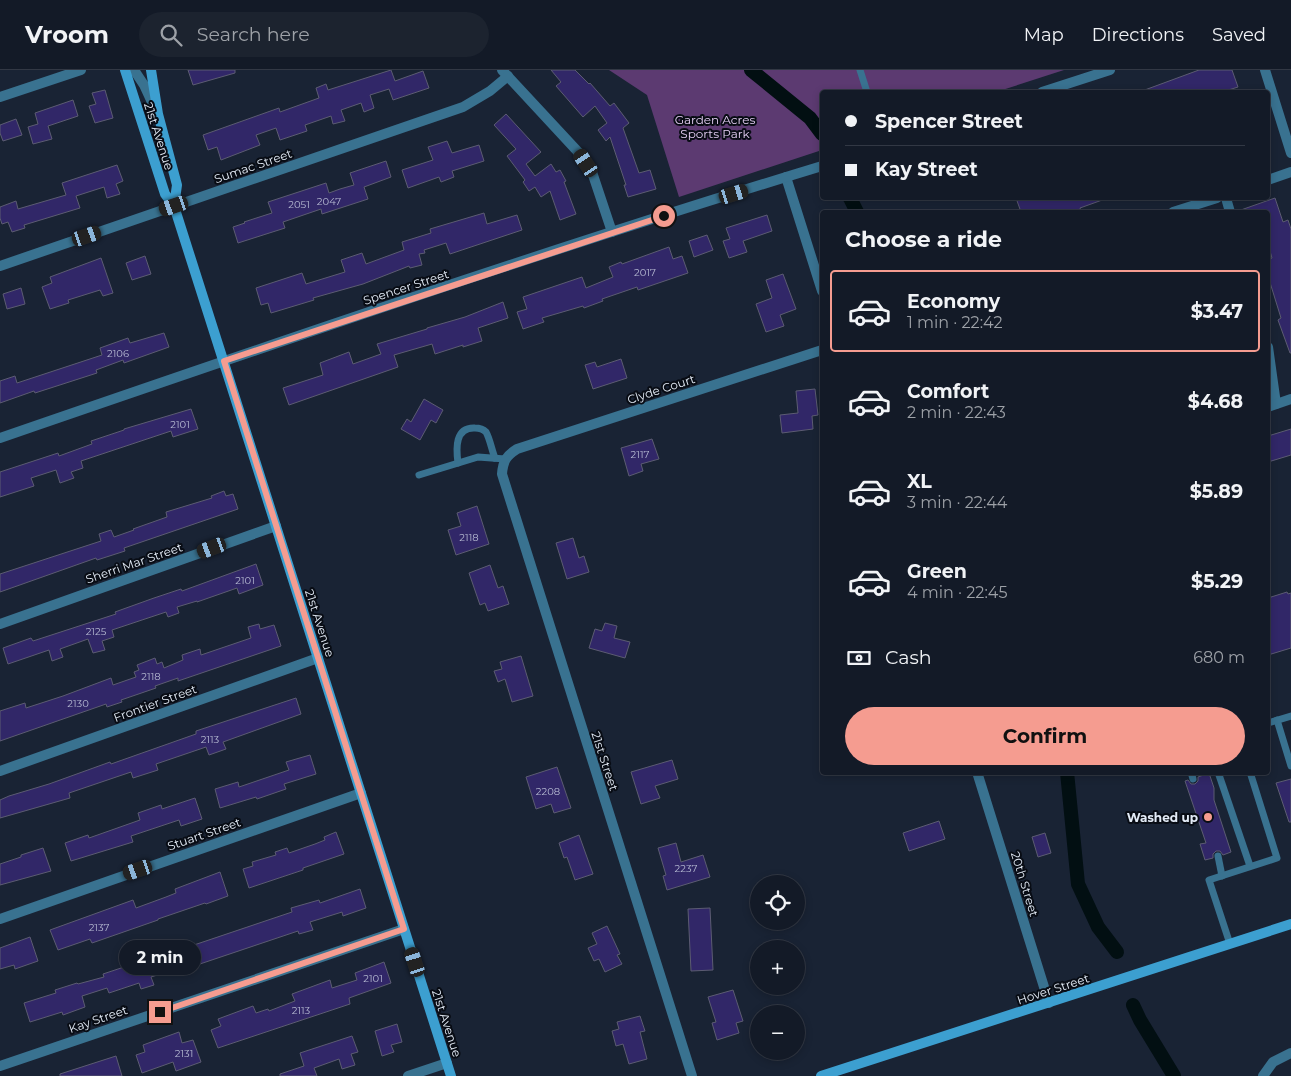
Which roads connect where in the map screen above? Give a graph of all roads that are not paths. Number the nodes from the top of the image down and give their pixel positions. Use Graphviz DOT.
graph roads {
  1 [pos="81,70"];
  2 [pos="126,70"];
  3 [pos="134,70"];
  4 [pos="151,70"];
  5 [pos="860,70"];
  6 [pos="1110,70"];
  7 [pos="1265,70"];
  8 [pos="505,73"];
  9 [pos="866,90"];
  10 [pos="1048,90"];
  11 [pos="0,97"];
  12 [pos="158,114"];
  13 [pos="1291,153"];
  14 [pos="820,167"];
  15 [pos="1291,172"];
  16 [pos="786,178"];
  17 [pos="1270,179"];
  18 [pos="1211,200"];
  19 [pos="174,206"];
  20 [pos="1179,210"];
  21 [pos="612,232"];
  22 [pos="0,266"];
  23 [pos="820,285"];
  24 [pos="820,351"];
  25 [pos="224,361"];
  26 [pos="1270,376"];
  27 [pos="1291,399"];
  28 [pos="1272,405"];
  29 [pos="0,438"];
  30 [pos="503,457"];
  31 [pos="458,463"];
  32 [pos="419,475"];
  33 [pos="276,526"];
  34 [pos="0,624"];
  35 [pos="318,658"];
  36 [pos="1291,716"];
  37 [pos="1277,720"];
  38 [pos="1270,722"];
  39 [pos="1291,766"];
  40 [pos="0,771"];
  41 [pos="978,775"];
  42 [pos="1219,775"];
  43 [pos="1251,775"];
  44 [pos="361,793"];
  45 [pos="1218,856"];
  46 [pos="1250,866"];
  47 [pos="1222,876"];
  48 [pos="0,919"];
  49 [pos="1291,924"];
  50 [pos="404,929"];
  51 [pos="1230,944"];
  52 [pos="1049,1003"];
  53 [pos="1291,1053"];
  54 [pos="447,1063"];
  55 [pos="0,1066"];
  56 [pos="408,1076"];
  57 [pos="451,1076"];
  58 [pos="692,1076"];
  59 [pos="821,1076"];
  60 [pos="1263,1076"];
  1 -- 11 [label="street"];
  2 -- 19 [label="street, 21st Avenue"];
  3 -- 12 [label="street"];
  4 -- 12 [label="street, 21st Avenue"];
  5 -- 9 [label="lane"];
  6 -- 10 [label="street"];
  7 -- 13 [label="street"];
  8 -- 19 [label="street, Sumac Street"];
  8 -- 21 [label="street"];
  12 -- 19 [label="street, 21st Avenue"];
  14 -- 16 [label="street, Spencer Street"];
  15 -- 17 [label="street"];
  16 -- 21 [label="street, Spencer Street"];
  16 -- 23 [label="street"];
  18 -- 20 [label="street"];
  19 -- 22 [label="street, Sumac Street"];
  19 -- 25 [label="street, 21st Avenue"];
  21 -- 25 [label="street, Spencer Street"];
  24 -- 30 [label="street, Clyde Court"];
  25 -- 29 [label="street, Spencer Street"];
  25 -- 33 [label="street, 21st Avenue"];
  26 -- 28 [label="street"];
  27 -- 28 [label="street"];
  30 -- 31 [label="lane"];
  30 -- 31 [label="lane"];
  30 -- 58 [label="street, 21st Street"];
  31 -- 32 [label="lane"];
  33 -- 34 [label="street, Sherri Mar Street"];
  33 -- 35 [label="street, 21st Avenue"];
  35 -- 40 [label="street, Frontier Street"];
  35 -- 44 [label="street, 21st Avenue"];
  36 -- 37 [label="lane"];
  37 -- 38 [label="lane"];
  37 -- 39 [label="lane"];
  41 -- 52 [label="street, 20th Street"];
  42 -- 46 [label="lane"];
  43 -- 46 [label="lane"];
  44 -- 48 [label="street, Stuart Street"];
  44 -- 50 [label="street, 21st Avenue"];
  45 -- 47 [label="lane"];
  46 -- 47 [label="lane"];
  47 -- 51 [label="lane"];
  49 -- 51 [label="street, Hover Street"];
  50 -- 54 [label="street, 21st Avenue"];
  50 -- 55 [label="street, Kay Street"];
  51 -- 52 [label="street, Hover Street"];
  52 -- 59 [label="street, Hover Street"];
  53 -- 60 [label="street"];
  54 -- 56 [label="street"];
  54 -- 57 [label="street, 21st Avenue"];
}
